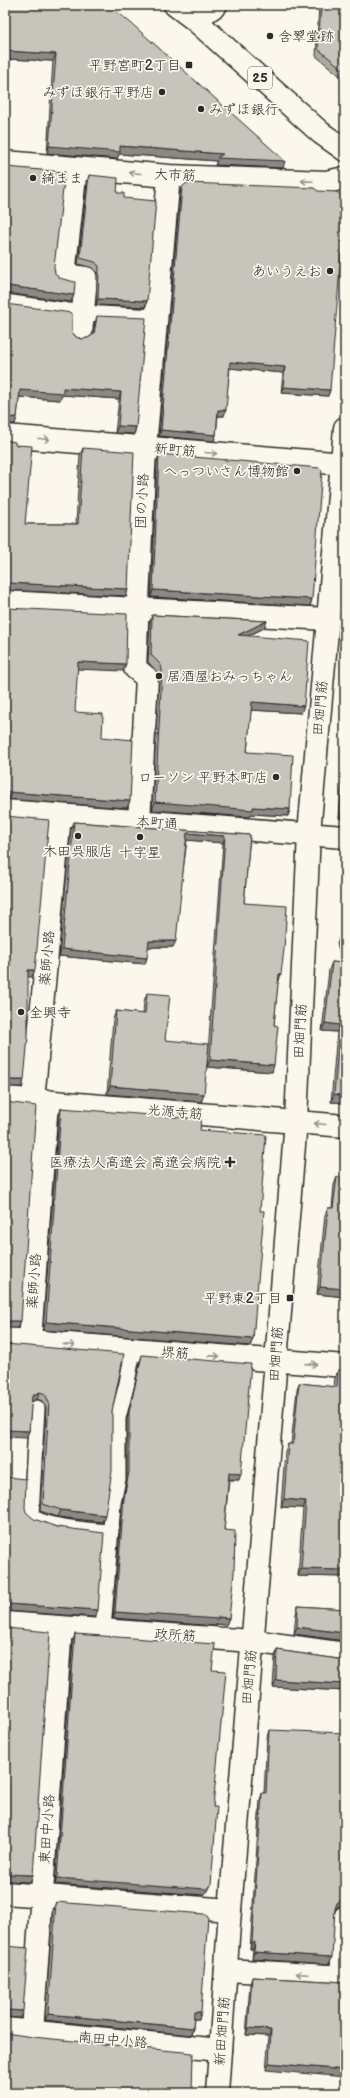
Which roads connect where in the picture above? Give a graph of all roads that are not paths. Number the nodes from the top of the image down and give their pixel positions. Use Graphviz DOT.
graph roads {
  1 [pos="175,5"];
  2 [pos="216,5"];
  3 [pos="195,20"];
  4 [pos="345,150"];
  5 [pos="5,162"];
  6 [pos="76,168"];
  7 [pos="169,176"];
  8 [pos="345,178"];
  9 [pos="5,302"];
  10 [pos="83,312"];
  11 [pos="156,317"];
  12 [pos="81,334"];
  13 [pos="345,428"];
  14 [pos="5,436"];
  15 [pos="145,447"];
  16 [pos="343,463"];
  17 [pos="5,602"];
  18 [pos="137,608"];
  19 [pos="328,619"];
  20 [pos="5,811"];
  21 [pos="60,816"];
  22 [pos="139,822"];
  23 [pos="310,833"];
  24 [pos="345,837"];
  25 [pos="5,1098"];
  26 [pos="40,1101"];
  27 [pos="296,1122"];
  28 [pos="345,1126"];
  29 [pos="5,1339"];
  30 [pos="30,1341"];
  31 [pos="133,1350"];
  32 [pos="276,1361"];
  33 [pos="345,1366"];
  34 [pos="37,1408"];
  35 [pos="111,1532"];
  36 [pos="5,1622"];
  37 [pos="61,1627"];
  38 [pos="103,1630"];
  39 [pos="252,1641"];
  40 [pos="345,1654"];
  41 [pos="5,1893"];
  42 [pos="42,1896"];
  43 [pos="230,1910"];
  44 [pos="345,1917"];
  45 [pos="226,1970"];
  46 [pos="343,1977"];
  47 [pos="5,2029"];
  48 [pos="32,2032"];
  49 [pos="220,2050"];
  50 [pos="217,2093"];
  1 -- 3 [label="main road, 25"];
  2 -- 3 [label="main road"];
  3 -- 4 [label="main road, 25"];
  5 -- 6 [label="main road, 大市筋"];
  7 -- 6 [label="main road, 大市筋, one-way"];
  6 -- 10 [label="main road"];
  8 -- 7 [label="main road, 大市筋, one-way"];
  7 -- 11 [label="main road, 団の小路"];
  9 -- 10 [label="lane"];
  10 -- 11 [label="lane"];
  10 -- 12 [label="main road"];
  11 -- 15 [label="main road, 団の小路"];
  13 -- 16 [label="main road, 田畑門筋"];
  14 -- 15 [label="main road, 新町筋, one-way"];
  15 -- 16 [label="main road, 新町筋, one-way"];
  15 -- 18 [label="main road, 団の小路"];
  16 -- 19 [label="main road, 田畑門筋"];
  17 -- 18 [label="main road"];
  18 -- 19 [label="main road"];
  18 -- 22 [label="main road, 団の小路"];
  19 -- 23 [label="main road, 田畑門筋"];
  20 -- 21 [label="main road, 本町通"];
  21 -- 22 [label="main road, 本町通"];
  21 -- 26 [label="main road, 薬師小路"];
  22 -- 23 [label="main road, 本町通"];
  23 -- 24 [label="main road, 本町通"];
  23 -- 27 [label="main road, 田畑門筋"];
  25 -- 26 [label="main road, 光源寺筋"];
  26 -- 27 [label="main road, 光源寺筋"];
  26 -- 30 [label="main road, 薬師小路"];
  28 -- 27 [label="main road, 光源寺筋, one-way"];
  27 -- 32 [label="main road, 田畑門筋"];
  29 -- 30 [label="main road, 堺筋"];
  30 -- 31 [label="main road, 堺筋, one-way"];
  31 -- 32 [label="main road, 堺筋, one-way"];
  31 -- 35 [label="lane"];
  32 -- 33 [label="main road, 堺筋, one-way"];
  32 -- 39 [label="main road, 田畑門筋"];
  34 -- 35 [label="lane"];
  35 -- 38 [label="lane"];
  36 -- 37 [label="main road, 政所筋"];
  37 -- 38 [label="main road, 政所筋"];
  37 -- 42 [label="main road, 東田中小路"];
  38 -- 39 [label="main road, 政所筋"];
  39 -- 40 [label="main road, 政所筋"];
  39 -- 43 [label="main road, 田畑門筋"];
  41 -- 42 [label="main road"];
  42 -- 43 [label="main road"];
  42 -- 48 [label="main road, 東田中小路"];
  43 -- 45 [label="main road, 田畑門筋"];
  44 -- 46 [label="main road"];
  46 -- 45 [label="main road, one-way"];
  45 -- 49 [label="main road, 新田畑門筋"];
  47 -- 48 [label="main road, 南田中小路"];
  48 -- 49 [label="main road, 南田中小路"];
  49 -- 50 [label="main road, 新田畑門筋"];
}
